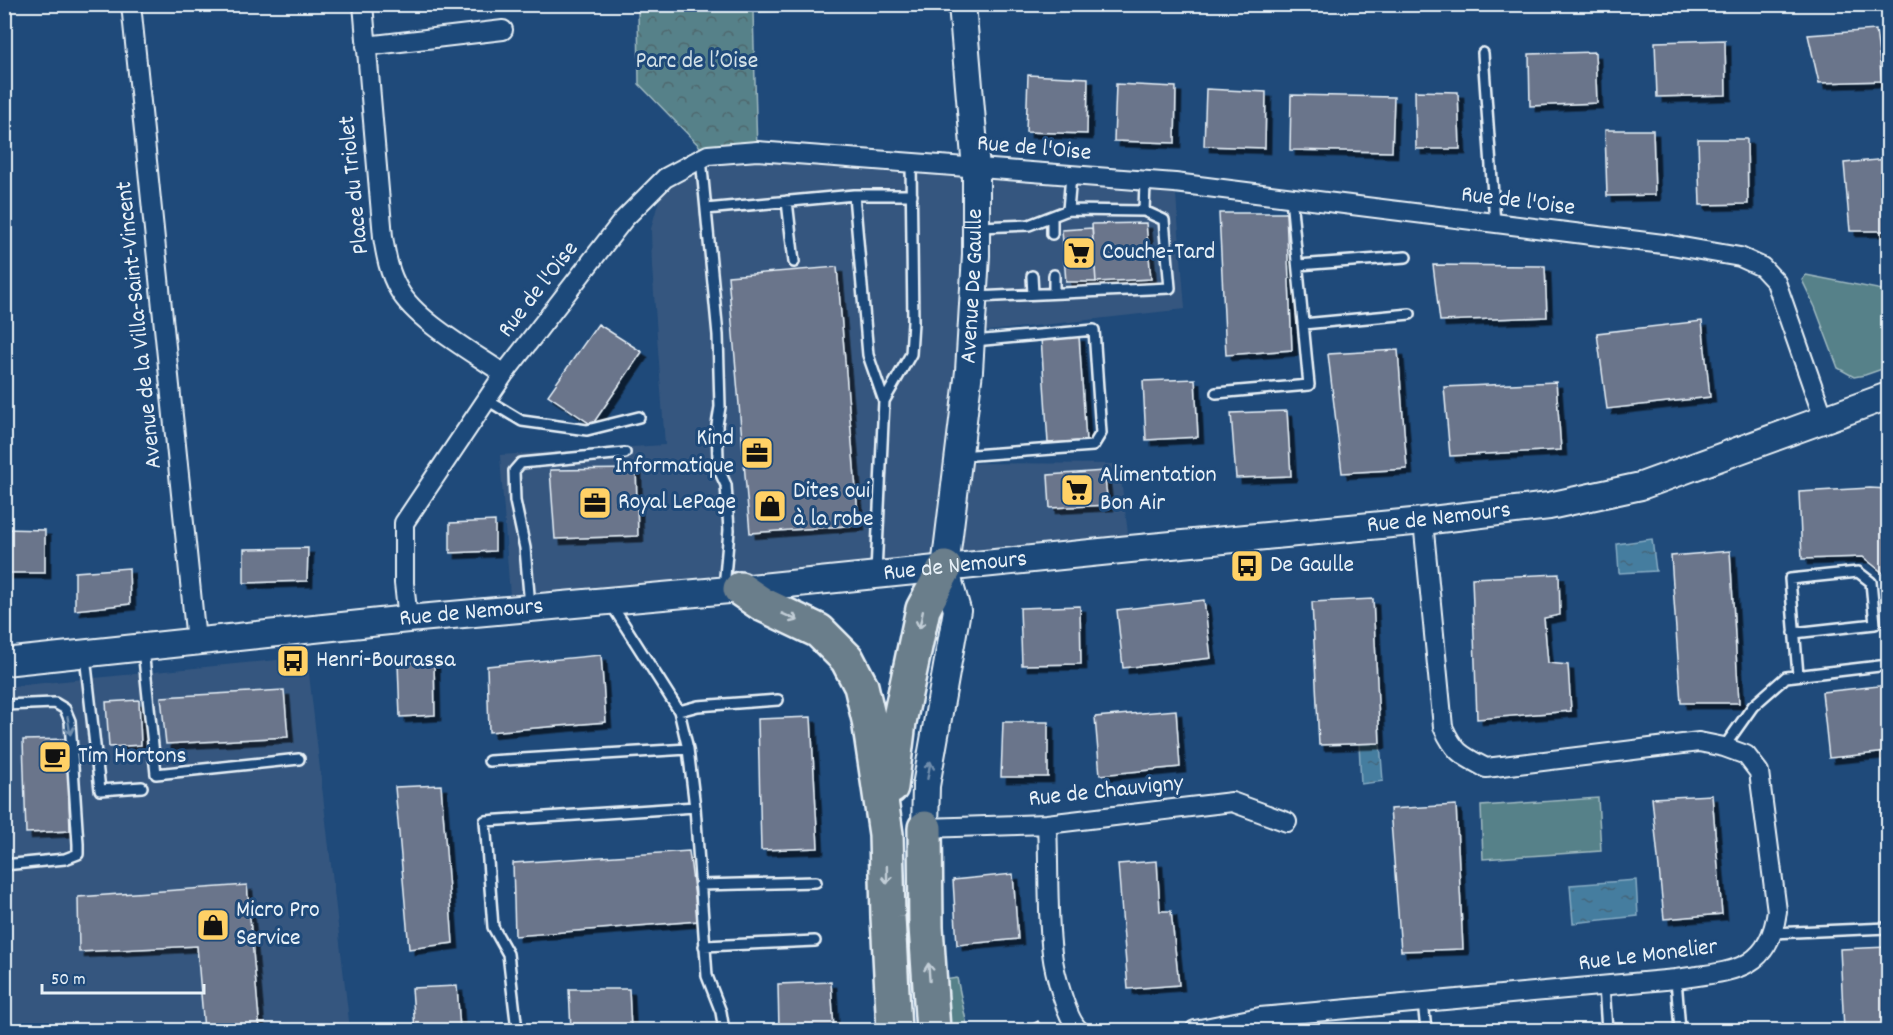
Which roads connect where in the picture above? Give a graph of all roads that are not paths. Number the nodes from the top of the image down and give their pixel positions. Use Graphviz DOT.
graph roads {
  1 [pos="131,4"];
  2 [pos="363,4"];
  3 [pos="962,4"];
  4 [pos="503,30"];
  5 [pos="366,46"];
  6 [pos="1484,53"];
  7 [pos="701,158"];
  8 [pos="911,164"];
  9 [pos="976,169"];
  10 [pos="1071,176"];
  11 [pos="1145,182"];
  12 [pos="854,195"];
  13 [pos="912,195"];
  14 [pos="1291,198"];
  15 [pos="788,201"];
  16 [pos="706,209"];
  17 [pos="1068,210"];
  18 [pos="1144,212"];
  19 [pos="1052,218"];
  20 [pos="1495,223"];
  21 [pos="977,227"];
  22 [pos="1052,234"];
  23 [pos="1406,257"];
  24 [pos="794,262"];
  25 [pos="1298,265"];
  26 [pos="1054,275"];
  27 [pos="1032,276"];
  28 [pos="1054,293"];
  29 [pos="1033,294"];
  30 [pos="974,297"];
  31 [pos="1410,314"];
  32 [pos="1303,324"];
  33 [pos="971,341"];
  34 [pos="504,374"];
  35 [pos="1216,393"];
  36 [pos="1888,396"];
  37 [pos="487,400"];
  38 [pos="884,401"];
  39 [pos="639,417"];
  40 [pos="1824,419"];
  41 [pos="625,453"];
  42 [pos="958,456"];
  43 [pos="1423,521"];
  44 [pos="945,568"];
  45 [pos="876,575"];
  46 [pos="732,590"];
  47 [pos="609,601"];
  48 [pos="531,608"];
  49 [pos="408,619"];
  50 [pos="1794,633"];
  51 [pos="196,641"];
  52 [pos="142,647"];
  53 [pos="84,654"];
  54 [pos="4,662"];
  55 [pos="1888,665"];
  56 [pos="1798,675"];
  57 [pos="778,700"];
  58 [pos="4,705"];
  59 [pos="679,711"];
  60 [pos="1724,747"];
  61 [pos="688,749"];
  62 [pos="299,759"];
  63 [pos="489,761"];
  64 [pos="142,787"];
  65 [pos="695,807"];
  66 [pos="1287,822"];
  67 [pos="1047,824"];
  68 [pos="925,828"];
  69 [pos="886,834"];
  70 [pos="4,865"];
  71 [pos="816,882"];
  72 [pos="700,885"];
  73 [pos="1888,928"];
  74 [pos="1772,933"];
  75 [pos="815,941"];
  76 [pos="704,946"];
  77 [pos="1676,979"];
  78 [pos="1604,986"];
  79 [pos="1423,1002"];
  80 [pos="1260,1024"];
  81 [pos="517,1030"];
  82 [pos="724,1030"];
  83 [pos="894,1030"];
  84 [pos="933,1030"];
  85 [pos="1079,1030"];
  86 [pos="1195,1030"];
  87 [pos="1426,1030"];
  88 [pos="1607,1030"];
  89 [pos="1680,1030"];
  1 -- 51 [label="street, Avenue de la Villa-Saint-Vincent"];
  2 -- 5 [label="street, Place du Triolet"];
  3 -- 9 [label="street, Avenue De Gaulle"];
  4 -- 5 [label="street"];
  5 -- 34 [label="street, Place du Triolet"];
  6 -- 20 [label="lane"];
  7 -- 8 [label="street, Rue de l'Oise"];
  7 -- 16 [label="lane"];
  7 -- 34 [label="street, Rue de l'Oise"];
  8 -- 9 [label="street, Rue de l'Oise"];
  8 -- 13 [label="lane"];
  9 -- 10 [label="street, Rue de l'Oise"];
  9 -- 21 [label="street, Avenue De Gaulle"];
  10 -- 11 [label="street, Rue de l'Oise"];
  10 -- 17 [label="lane"];
  11 -- 14 [label="street, Rue de l'Oise"];
  11 -- 18 [label="lane"];
  12 -- 13 [label="lane"];
  12 -- 15 [label="lane"];
  12 -- 38 [label="lane"];
  13 -- 38 [label="lane"];
  14 -- 20 [label="street, Rue de l'Oise"];
  14 -- 25 [label="lane"];
  15 -- 16 [label="lane"];
  15 -- 24 [label="lane"];
  16 -- 46 [label="lane"];
  17 -- 18 [label="lane"];
  17 -- 19 [label="lane"];
  18 -- 28 [label="lane"];
  19 -- 21 [label="lane"];
  19 -- 22 [label="lane"];
  20 -- 40 [label="street, Rue de l'Oise"];
  21 -- 30 [label="street, Avenue De Gaulle"];
  23 -- 25 [label="lane"];
  25 -- 32 [label="lane"];
  26 -- 28 [label="lane"];
  27 -- 29 [label="lane"];
  28 -- 29 [label="lane"];
  29 -- 30 [label="lane"];
  30 -- 33 [label="street, Avenue De Gaulle"];
  31 -- 32 [label="lane"];
  32 -- 35 [label="lane"];
  33 -- 42 [label="street, Avenue De Gaulle"];
  33 -- 42 [label="lane"];
  34 -- 37 [label="street, Rue de l'Oise"];
  36 -- 40 [label="street, Rue de Nemours"];
  37 -- 39 [label="lane"];
  37 -- 49 [label="street, Rue de l'Oise"];
  38 -- 45 [label="lane"];
  40 -- 43 [label="street, Rue de Nemours"];
  41 -- 48 [label="lane"];
  42 -- 44 [label="street, Avenue De Gaulle"];
  43 -- 44 [label="street, Rue de Nemours"];
  43 -- 60 [label="street, Rue Le Monelier"];
  44 -- 45 [label="street, Rue de Nemours"];
  68 -- 44 [label="street, one-way"];
  44 -- 69 [label="highway, one-way"];
  45 -- 46 [label="street, Rue de Nemours"];
  46 -- 47 [label="street, Rue de Nemours"];
  46 -- 69 [label="highway, one-way"];
  47 -- 48 [label="street, Rue de Nemours"];
  47 -- 59 [label="lane"];
  48 -- 49 [label="street, Rue de Nemours"];
  49 -- 51 [label="street, Rue de Nemours"];
  50 -- 50 [label="lane"];
  50 -- 56 [label="lane"];
  51 -- 52 [label="street, Rue de Nemours"];
  52 -- 53 [label="street, Rue de Nemours"];
  52 -- 62 [label="lane"];
  53 -- 54 [label="street, Rue de Nemours"];
  53 -- 64 [label="lane"];
  55 -- 56 [label="lane"];
  56 -- 60 [label="lane"];
  57 -- 59 [label="lane"];
  58 -- 70 [label="lane, one-way"];
  59 -- 61 [label="lane"];
  60 -- 74 [label="street, Rue Le Monelier"];
  61 -- 63 [label="lane"];
  61 -- 65 [label="lane"];
  65 -- 72 [label="lane"];
  65 -- 81 [label="lane"];
  66 -- 67 [label="street, Rue de Chauvigny"];
  67 -- 68 [label="street, Rue de Chauvigny"];
  67 -- 85 [label="street"];
  84 -- 68 [label="highway, one-way"];
  69 -- 83 [label="highway, one-way"];
  71 -- 72 [label="lane"];
  72 -- 76 [label="lane"];
  73 -- 74 [label="lane"];
  74 -- 77 [label="street, Rue Le Monelier"];
  75 -- 76 [label="lane"];
  76 -- 82 [label="lane"];
  77 -- 78 [label="street, Rue Le Monelier"];
  77 -- 89 [label="lane"];
  78 -- 79 [label="street, Rue Le Monelier"];
  78 -- 88 [label="lane"];
  79 -- 80 [label="street, Rue Le Monelier"];
  79 -- 87 [label="lane"];
  80 -- 86 [label="street, Rue Le Monelier"];
}
